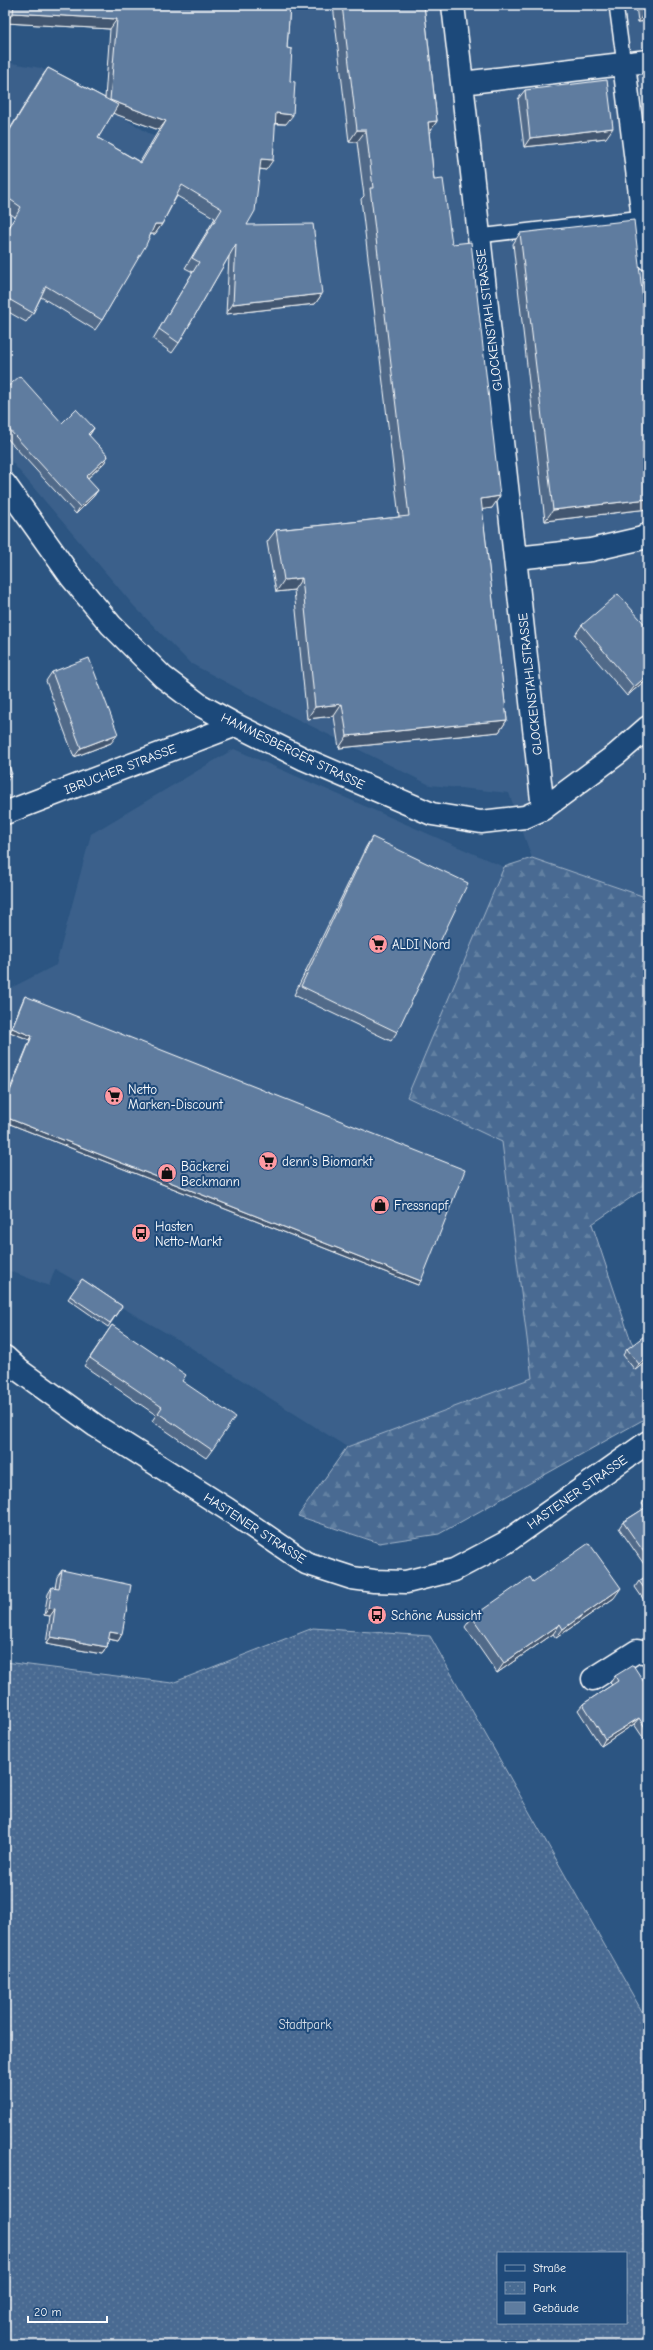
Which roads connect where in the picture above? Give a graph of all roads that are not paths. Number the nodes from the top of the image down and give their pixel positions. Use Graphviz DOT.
graph roads {
  1 [pos="452,5"];
  2 [pos="616,5"];
  3 [pos="648,61"];
  4 [pos="624,64"];
  5 [pos="462,83"];
  6 [pos="643,217"];
  7 [pos="479,236"];
  8 [pos="648,259"];
  9 [pos="5,484"];
  10 [pos="648,534"];
  11 [pos="516,558"];
  12 [pos="236,725"];
  13 [pos="648,727"];
  14 [pos="543,809"];
  15 [pos="5,813"];
  16 [pos="5,1357"];
  17 [pos="648,1442"];
  18 [pos="648,1653"];
  19 [pos="593,1679"];
  1 -- 5 [label="street, GLOCKENSTAHLSTRASSE"];
  2 -- 4 [label="lane"];
  3 -- 4 [label="street"];
  4 -- 5 [label="street"];
  4 -- 6 [label="street"];
  5 -- 7 [label="street, GLOCKENSTAHLSTRASSE"];
  6 -- 7 [label="lane"];
  6 -- 8 [label="street"];
  7 -- 11 [label="street, GLOCKENSTAHLSTRASSE"];
  9 -- 12 [label="street, HAMMESBERGER STRASSE"];
  10 -- 11 [label="street"];
  11 -- 14 [label="street, GLOCKENSTAHLSTRASSE"];
  12 -- 14 [label="street, HAMMESBERGER STRASSE"];
  12 -- 15 [label="street, IBRUCHER STRASSE"];
  13 -- 14 [label="street, HAMMESBERGER STRASSE"];
  16 -- 17 [label="street, HASTENER STRASSE"];
  18 -- 19 [label="street"];
}
